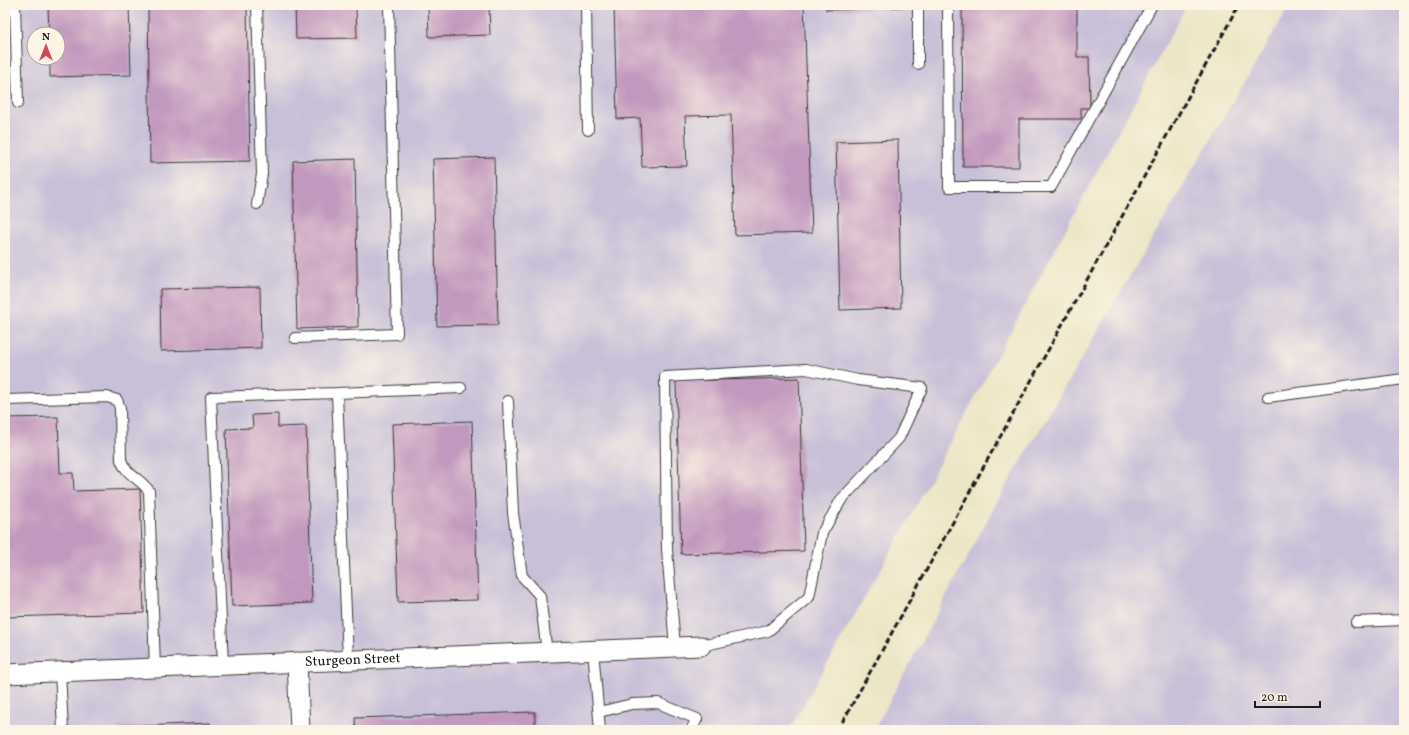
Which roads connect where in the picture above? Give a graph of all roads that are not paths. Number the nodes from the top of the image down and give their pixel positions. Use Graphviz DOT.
graph roads {
  1 [pos="15,5"];
  2 [pos="257,5"];
  3 [pos="389,5"];
  4 [pos="586,5"];
  5 [pos="918,5"];
  6 [pos="948,5"];
  7 [pos="1152,5"];
  8 [pos="918,64"];
  9 [pos="18,103"];
  10 [pos="588,130"];
  11 [pos="257,204"];
  12 [pos="295,338"];
  13 [pos="1404,379"];
  14 [pos="461,388"];
  15 [pos="337,393"];
  16 [pos="1268,397"];
  17 [pos="5,400"];
  18 [pos="508,401"];
  19 [pos="1404,620"];
  20 [pos="1356,622"];
  21 [pos="701,646"];
  22 [pos="675,647"];
  23 [pos="593,650"];
  24 [pos="547,652"];
  25 [pos="348,660"];
  26 [pos="297,662"];
  27 [pos="223,665"];
  28 [pos="154,668"];
  29 [pos="60,672"];
  30 [pos="5,674"];
  31 [pos="598,712"];
  32 [pos="62,730"];
  33 [pos="300,730"];
  34 [pos="600,730"];
  35 [pos="692,730"];
  1 -- 9 [label="lane"];
  2 -- 11 [label="lane"];
  3 -- 12 [label="lane"];
  4 -- 10 [label="lane"];
  5 -- 8 [label="lane"];
  6 -- 7 [label="lane"];
  13 -- 16 [label="lane"];
  14 -- 15 [label="lane"];
  15 -- 25 [label="lane"];
  15 -- 27 [label="lane"];
  17 -- 28 [label="lane"];
  18 -- 24 [label="lane"];
  19 -- 20 [label="lane"];
  21 -- 22 [label="street, Sturgeon Street"];
  21 -- 22 [label="lane"];
  22 -- 23 [label="street, Sturgeon Street"];
  23 -- 24 [label="street, Sturgeon Street"];
  23 -- 31 [label="lane"];
  24 -- 25 [label="street, Sturgeon Street"];
  25 -- 26 [label="street, Sturgeon Street"];
  26 -- 27 [label="street, Sturgeon Street"];
  26 -- 33 [label="street"];
  27 -- 28 [label="street, Sturgeon Street"];
  28 -- 29 [label="street, Sturgeon Street"];
  29 -- 30 [label="street, Sturgeon Street"];
  29 -- 32 [label="lane"];
  31 -- 34 [label="lane"];
  31 -- 35 [label="lane"];
}
